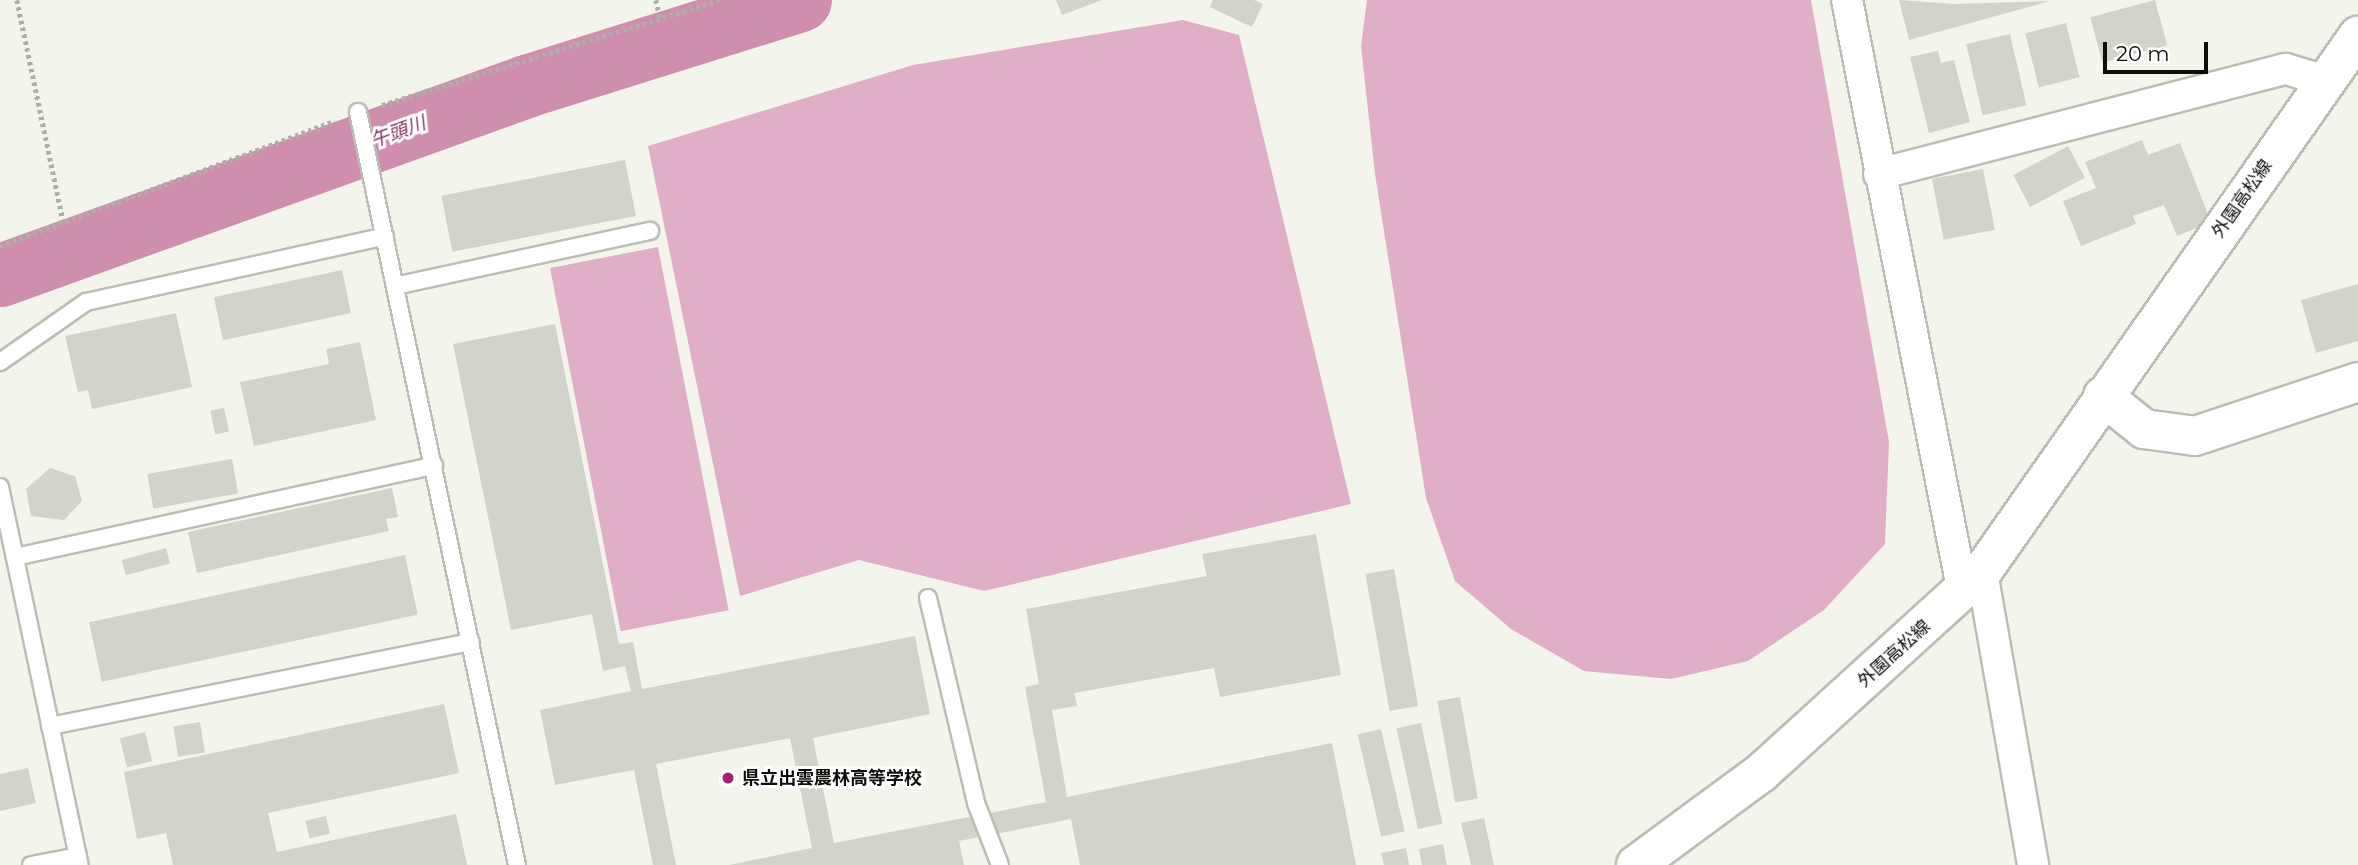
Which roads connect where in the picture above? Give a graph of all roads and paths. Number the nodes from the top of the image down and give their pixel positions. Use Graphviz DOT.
graph roads {
  1 [pos="17,0"];
  2 [pos="656,0"];
  3 [pos="719,0"];
  4 [pos="1847,0"];
  5 [pos="2358,36"];
  6 [pos="2326,81"];
  7 [pos="359,112"];
  8 [pos="1879,174"];
  9 [pos="650,231"];
  10 [pos="385,236"];
  11 [pos="0,246"];
  12 [pos="395,286"];
  13 [pos="0,362"];
  14 [pos="2358,382"];
  15 [pos="2103,396"];
  16 [pos="434,466"];
  17 [pos="0,487"];
  18 [pos="15,557"];
  19 [pos="1972,583"];
  20 [pos="928,598"];
  21 [pos="471,642"];
  22 [pos="50,726"];
  23 [pos="79,861"];
  24 [pos="31,865"];
  25 [pos="517,865"];
  26 [pos="1000,865"];
  27 [pos="1636,865"];
  28 [pos="2033,865"];
  1 -- 11 [label="path"];
  2 -- 3 [label="path"];
  4 -- 8 [label="street"];
  5 -- 6 [label="main road, 外園高松線"];
  6 -- 8 [label="street"];
  6 -- 15 [label="main road, 外園高松線"];
  7 -- 10 [label="lane"];
  8 -- 19 [label="street"];
  9 -- 12 [label="lane"];
  10 -- 12 [label="lane"];
  10 -- 13 [label="lane"];
  12 -- 16 [label="lane"];
  14 -- 15 [label="main road"];
  15 -- 19 [label="main road, 外園高松線"];
  16 -- 18 [label="lane"];
  16 -- 21 [label="lane"];
  17 -- 18 [label="lane"];
  18 -- 22 [label="lane"];
  19 -- 27 [label="main road, 外園高松線"];
  19 -- 28 [label="street"];
  20 -- 26 [label="lane"];
  21 -- 22 [label="lane"];
  21 -- 25 [label="lane"];
  22 -- 23 [label="lane"];
  23 -- 24 [label="lane"];
}
